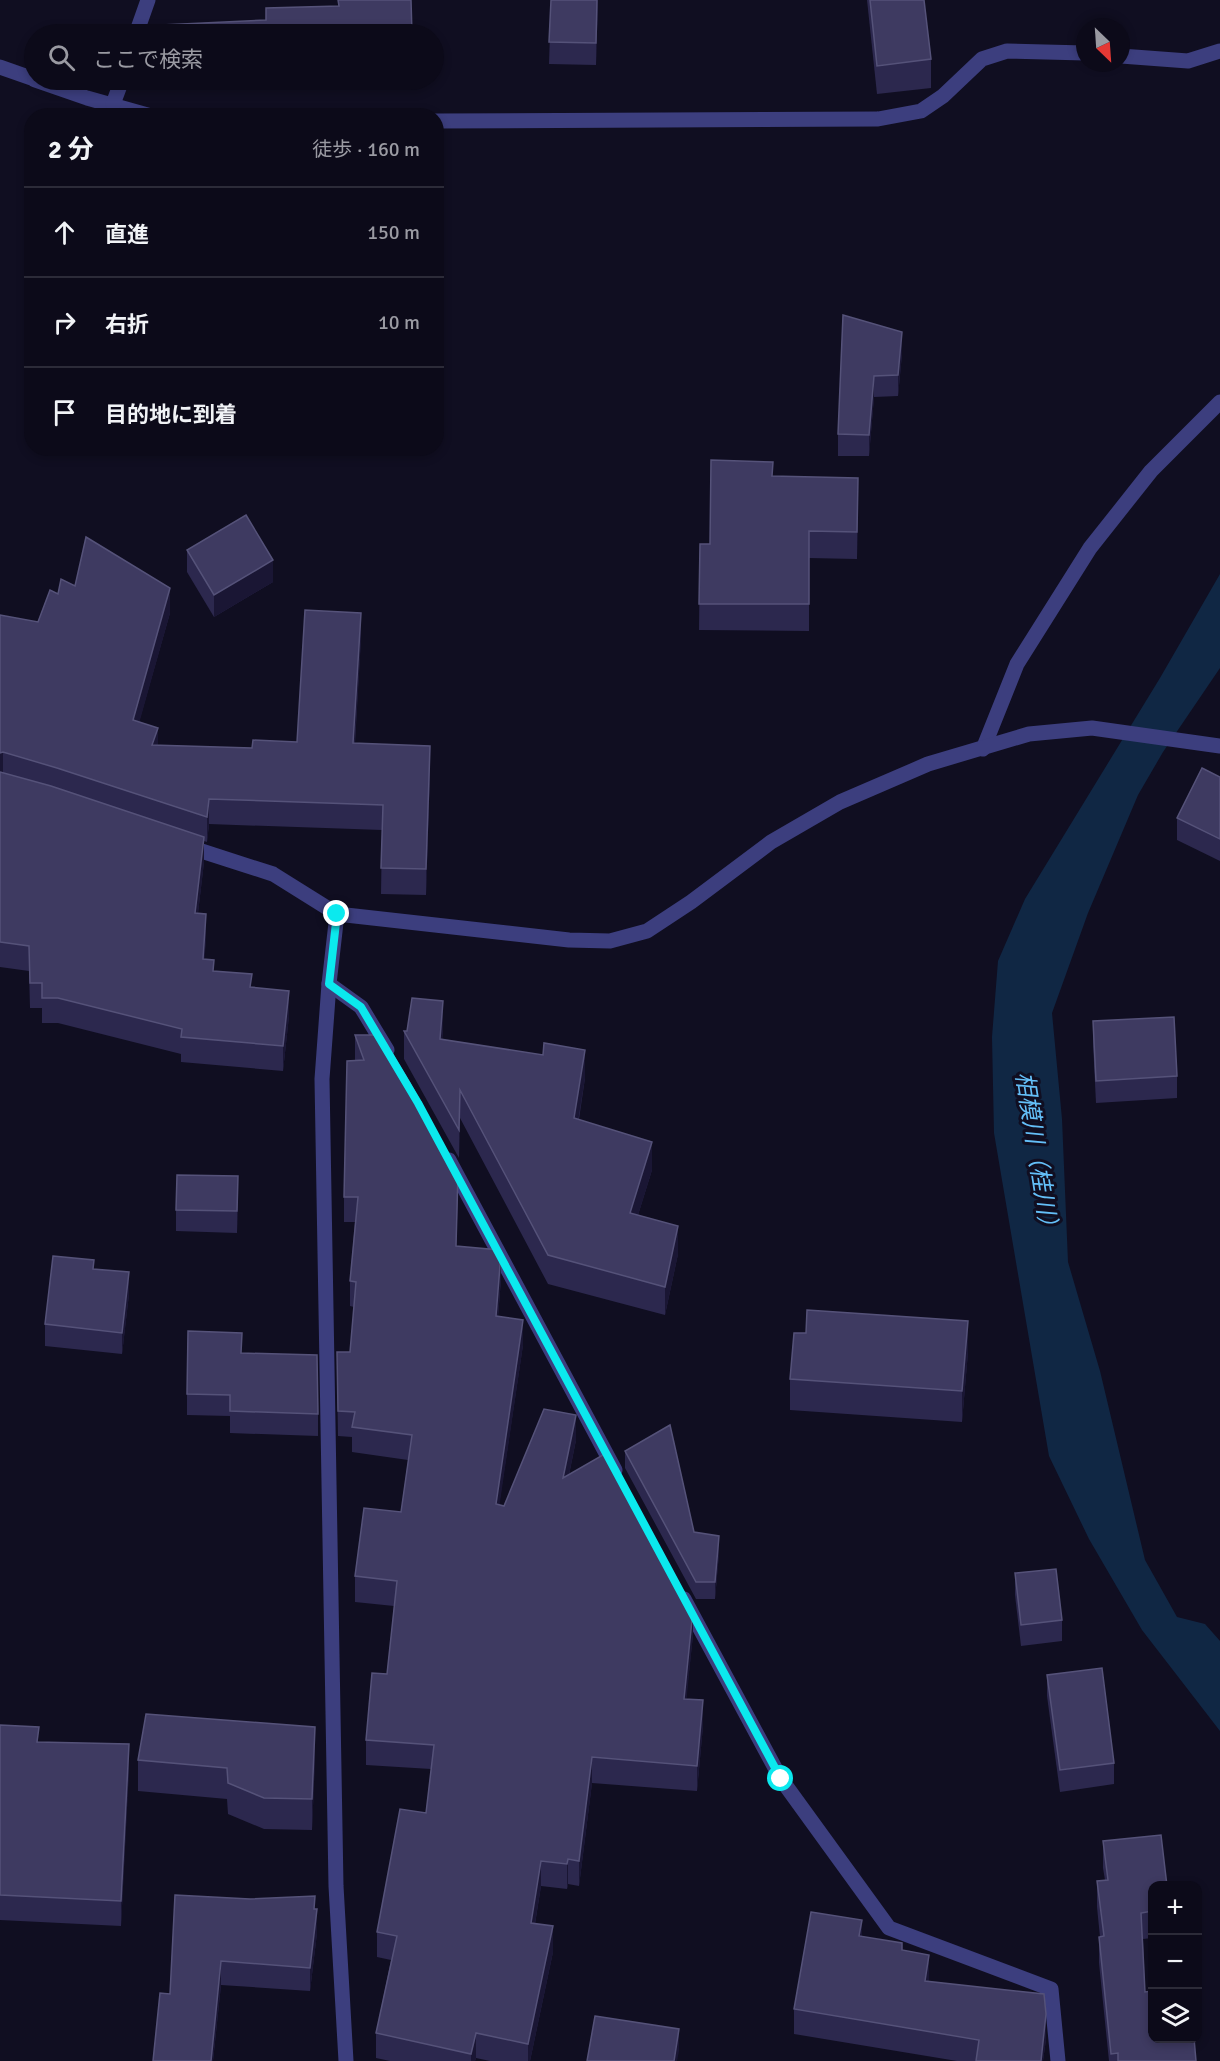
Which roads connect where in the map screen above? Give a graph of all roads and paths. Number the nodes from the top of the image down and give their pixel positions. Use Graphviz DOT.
graph roads {
  1 [pos="148,0"];
  2 [pos="140,24"];
  3 [pos="1220,51"];
  4 [pos="1076,53"];
  5 [pos="1130,57"];
  6 [pos="0,67"];
  7 [pos="24,75"];
  8 [pos="65,90"];
  9 [pos="118,90"];
  10 [pos="113,104"];
  11 [pos="126,108"];
  12 [pos="444,121"];
  13 [pos="1220,402"];
  14 [pos="1217,746"];
  15 [pos="983,749"];
  16 [pos="175,842"];
  17 [pos="337,914"];
  18 [pos="329,984"];
  19 [pos="395,1065"];
  20 [pos="440,1144"];
  21 [pos="624,1488"];
  22 [pos="675,1582"];
  23 [pos="346,2061"];
  24 [pos="1058,2061"];
  1 -- 2 [label="street"];
  3 -- 5 [label="street"];
  4 -- 12 [label="street"];
  6 -- 7 [label="street"];
  8 -- 10 [label="street"];
  9 -- 10 [label="street"];
  10 -- 11 [label="street"];
  13 -- 15 [label="street"];
  14 -- 15 [label="street"];
  15 -- 17 [label="street"];
  16 -- 17 [label="street"];
  17 -- 18 [label="street"];
  18 -- 19 [label="street"];
  18 -- 23 [label="street"];
  20 -- 21 [label="street"];
  22 -- 24 [label="street"];
}
